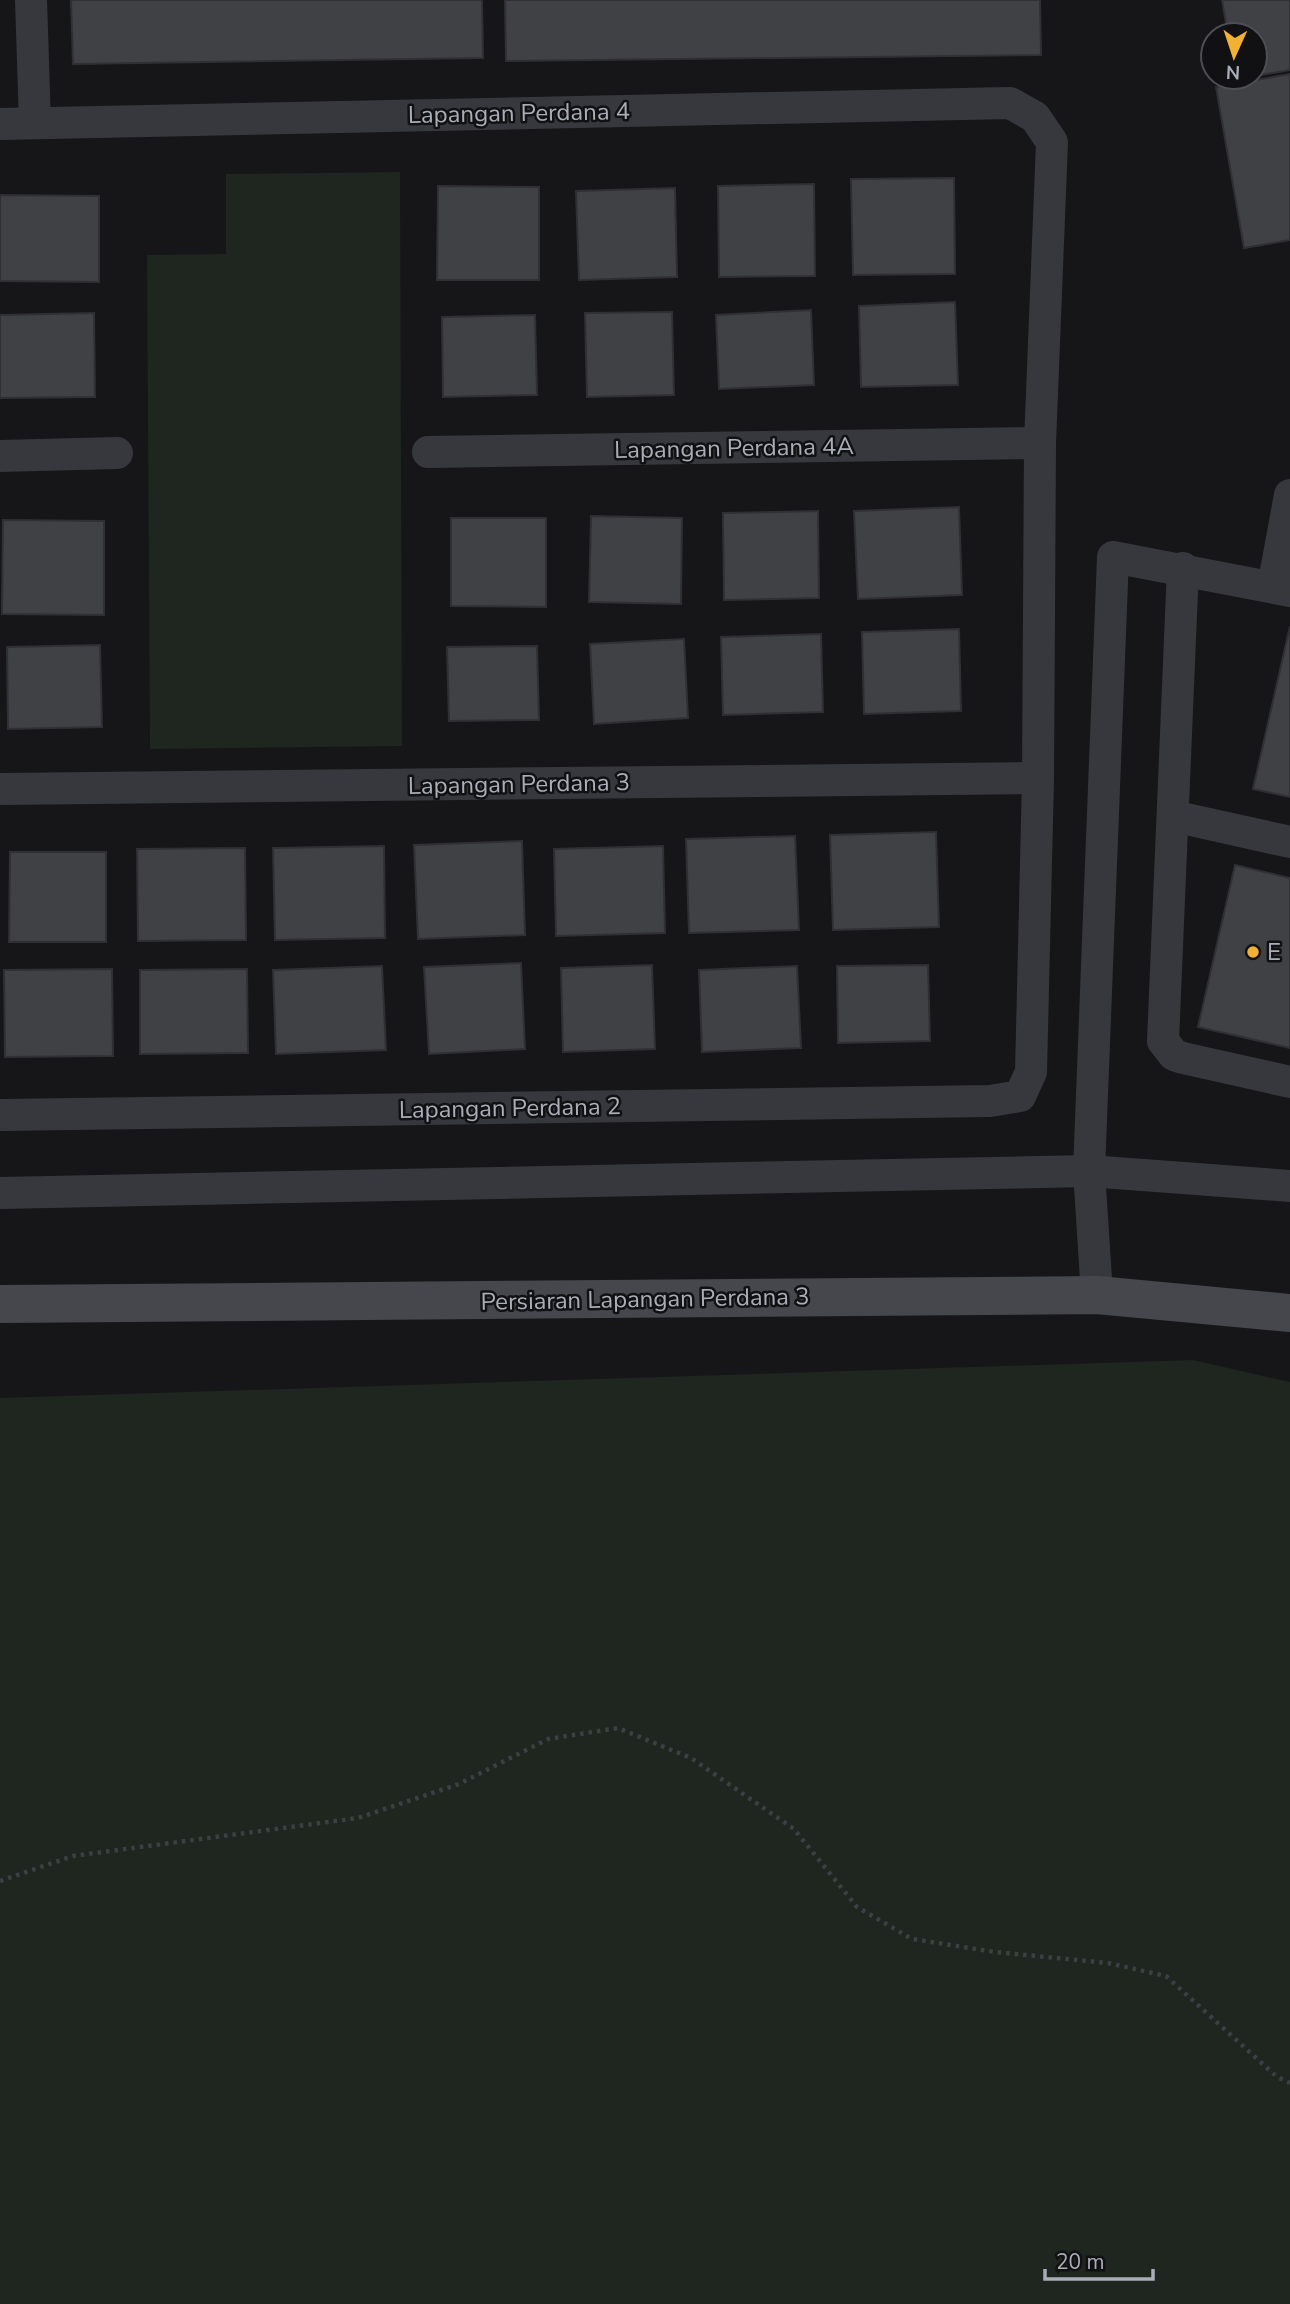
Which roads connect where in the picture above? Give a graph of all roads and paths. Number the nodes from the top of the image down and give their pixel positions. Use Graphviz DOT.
graph roads {
  1 [pos="31,0"];
  2 [pos="35,123"];
  3 [pos="0,124"];
  4 [pos="1040,443"];
  5 [pos="428,452"];
  6 [pos="117,453"];
  7 [pos="0,456"];
  8 [pos="1290,495"];
  9 [pos="1183,568"];
  10 [pos="1281,589"];
  11 [pos="1038,778"];
  12 [pos="0,789"];
  13 [pos="1173,816"];
  14 [pos="1290,842"];
  15 [pos="1290,1082"];
  16 [pos="0,1115"];
  17 [pos="1090,1171"];
  18 [pos="1290,1186"];
  19 [pos="0,1193"];
  20 [pos="1097,1295"];
  21 [pos="0,1304"];
  22 [pos="1290,1313"];
  23 [pos="0,1881"];
  24 [pos="1290,2083"];
  1 -- 2 [label="street"];
  2 -- 3 [label="street, Lapangan Perdana 4"];
  2 -- 4 [label="street, Lapangan Perdana 4"];
  4 -- 5 [label="street, Lapangan Perdana 4A"];
  4 -- 11 [label="street"];
  6 -- 7 [label="street"];
  8 -- 10 [label="street"];
  9 -- 10 [label="street"];
  9 -- 13 [label="street"];
  9 -- 17 [label="street"];
  11 -- 12 [label="street, Lapangan Perdana 3"];
  11 -- 16 [label="street, Lapangan Perdana 2"];
  13 -- 14 [label="street"];
  13 -- 15 [label="street"];
  17 -- 18 [label="street"];
  17 -- 19 [label="street"];
  17 -- 20 [label="street"];
  20 -- 21 [label="street, Persiaran Lapangan Perdana 3"];
  20 -- 22 [label="street, Persiaran Lapangan Perdana 3"];
  23 -- 24 [label="path"];
}
